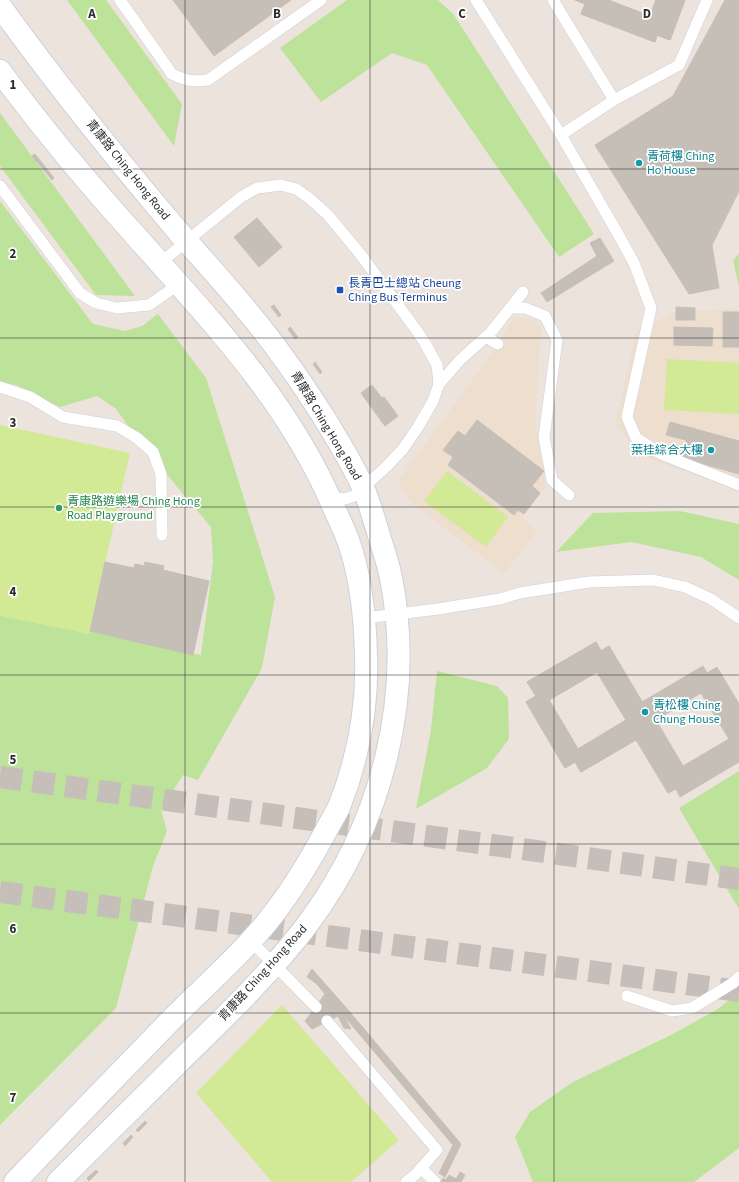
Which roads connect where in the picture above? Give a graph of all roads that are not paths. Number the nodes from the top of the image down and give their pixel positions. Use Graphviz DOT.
graph roads {
  1 [pos="120,0"];
  2 [pos="322,0"];
  3 [pos="476,0"];
  4 [pos="553,0"];
  5 [pos="707,0"];
  6 [pos="0,6"];
  7 [pos="0,71"];
  8 [pos="614,100"];
  9 [pos="562,135"];
  10 [pos="0,186"];
  11 [pos="187,241"];
  12 [pos="160,263"];
  13 [pos="179,284"];
  14 [pos="523,292"];
  15 [pos="511,308"];
  16 [pos="486,337"];
  17 [pos="498,344"];
  18 [pos="439,384"];
  19 [pos="0,387"];
  20 [pos="739,485"];
  21 [pos="364,488"];
  22 [pos="328,494"];
  23 [pos="569,495"];
  24 [pos="162,535"];
  25 [pos="397,614"];
  26 [pos="365,618"];
  27 [pos="739,618"];
  28 [pos="251,941"];
  29 [pos="274,964"];
  30 [pos="739,977"];
  31 [pos="627,996"];
  32 [pos="316,1007"];
  33 [pos="327,1021"];
  34 [pos="421,1168"];
  35 [pos="15,1182"];
  36 [pos="58,1182"];
  37 [pos="406,1182"];
  38 [pos="435,1182"];
  1 -- 2 [label="lane"];
  3 -- 9 [label="lane"];
  4 -- 8 [label="lane"];
  5 -- 8 [label="lane"];
  6 -- 11 [label="main road, 青康路 Ching Hong Road"];
  7 -- 12 [label="main road"];
  8 -- 9 [label="lane"];
  9 -- 20 [label="lane"];
  10 -- 13 [label="lane"];
  11 -- 12 [label="lane"];
  11 -- 18 [label="lane"];
  11 -- 21 [label="main road, 青康路 Ching Hong Road"];
  12 -- 13 [label="main road"];
  13 -- 22 [label="main road"];
  14 -- 15 [label="lane"];
  15 -- 16 [label="lane"];
  15 -- 23 [label="lane"];
  16 -- 17 [label="lane"];
  16 -- 18 [label="lane"];
  18 -- 21 [label="lane"];
  19 -- 24 [label="lane"];
  21 -- 22 [label="lane"];
  21 -- 25 [label="main road, 青康路 Ching Hong Road"];
  22 -- 26 [label="main road"];
  25 -- 26 [label="lane"];
  25 -- 27 [label="lane"];
  25 -- 29 [label="main road, 青康路 Ching Hong Road"];
  26 -- 28 [label="main road"];
  28 -- 29 [label="lane"];
  28 -- 35 [label="main road"];
  29 -- 32 [label="lane"];
  29 -- 36 [label="main road, 青康路 Ching Hong Road"];
  30 -- 31 [label="lane"];
  33 -- 34 [label="lane"];
  34 -- 37 [label="lane"];
  34 -- 38 [label="lane"];
}
